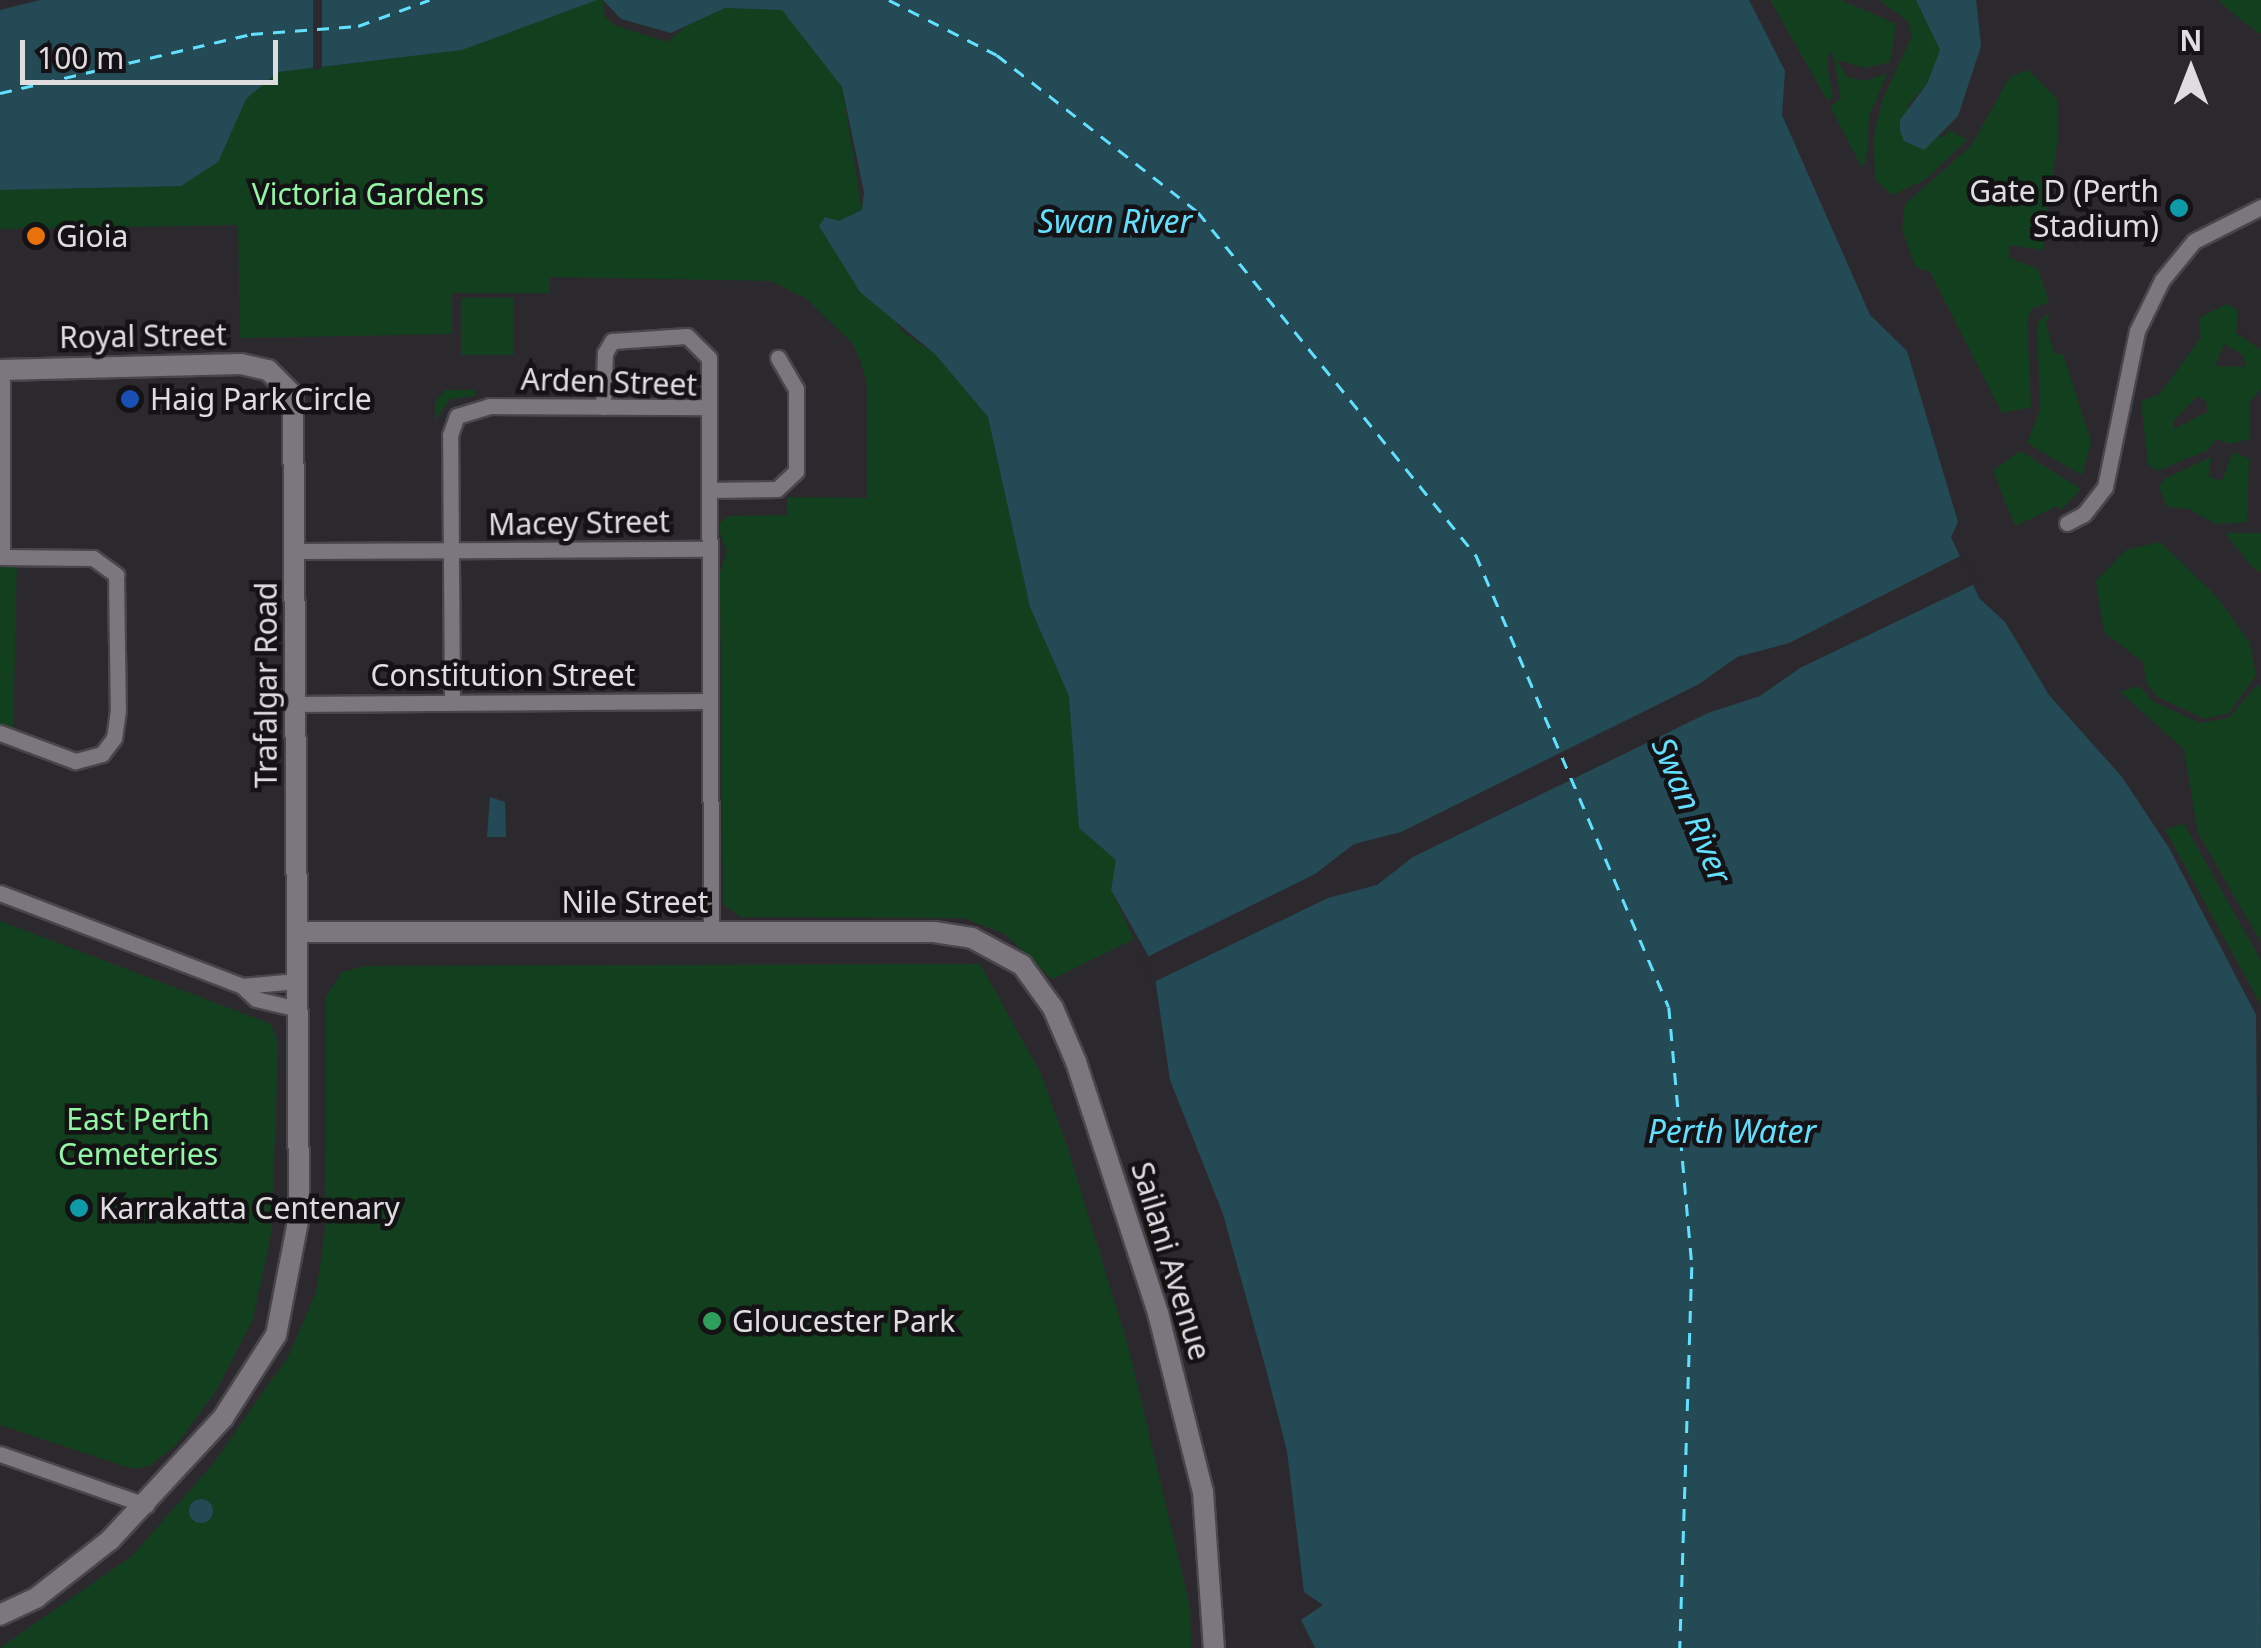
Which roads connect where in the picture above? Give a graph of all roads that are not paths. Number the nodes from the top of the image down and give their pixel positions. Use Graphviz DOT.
graph roads {
  1 [pos="2261,207"];
  2 [pos="778,358"];
  3 [pos="1,370"];
  4 [pos="284,380"];
  5 [pos="604,406"];
  6 [pos="709,407"];
  7 [pos="708,490"];
  8 [pos="2067,523"];
  9 [pos="708,549"];
  10 [pos="296,551"];
  11 [pos="450,552"];
  12 [pos="1,558"];
  13 [pos="708,701"];
  14 [pos="452,702"];
  15 [pos="297,704"];
  16 [pos="0,733"];
  17 [pos="0,892"];
  18 [pos="297,932"];
  19 [pos="711,932"];
  20 [pos="972,938"];
  21 [pos="242,986"];
  22 [pos="298,994"];
  23 [pos="0,1454"];
  24 [pos="146,1506"];
  25 [pos="0,1615"];
  26 [pos="1214,1648"];
  1 -- 8 [label="street"];
  2 -- 7 [label="street"];
  3 -- 4 [label="street, Royal Street"];
  3 -- 12 [label="street"];
  4 -- 10 [label="street, Trafalgar Road"];
  5 -- 6 [label="street, Arden Street"];
  5 -- 6 [label="street"];
  5 -- 11 [label="street, Arden Street"];
  6 -- 7 [label="street, Arden Street"];
  7 -- 9 [label="street, Arden Street"];
  9 -- 11 [label="street, Macey Street"];
  9 -- 13 [label="street, Arden Street"];
  10 -- 11 [label="street, Macey Street"];
  10 -- 15 [label="street, Trafalgar Road"];
  11 -- 14 [label="street, Arden Street"];
  12 -- 16 [label="street"];
  13 -- 14 [label="street, Constitution Street"];
  13 -- 19 [label="street, Arden Street"];
  14 -- 15 [label="street, Constitution Street"];
  15 -- 18 [label="street, Trafalgar Road"];
  17 -- 21 [label="street"];
  18 -- 19 [label="street, Nile Street"];
  18 -- 22 [label="street, Trafalgar Road"];
  19 -- 20 [label="street, Nile Street"];
  20 -- 26 [label="street, Sailani Avenue"];
  21 -- 22 [label="street"];
  21 -- 22 [label="street"];
  22 -- 24 [label="street, Trafalgar Road"];
  23 -- 24 [label="street"];
  24 -- 25 [label="street, Trafalgar Road"];
}
